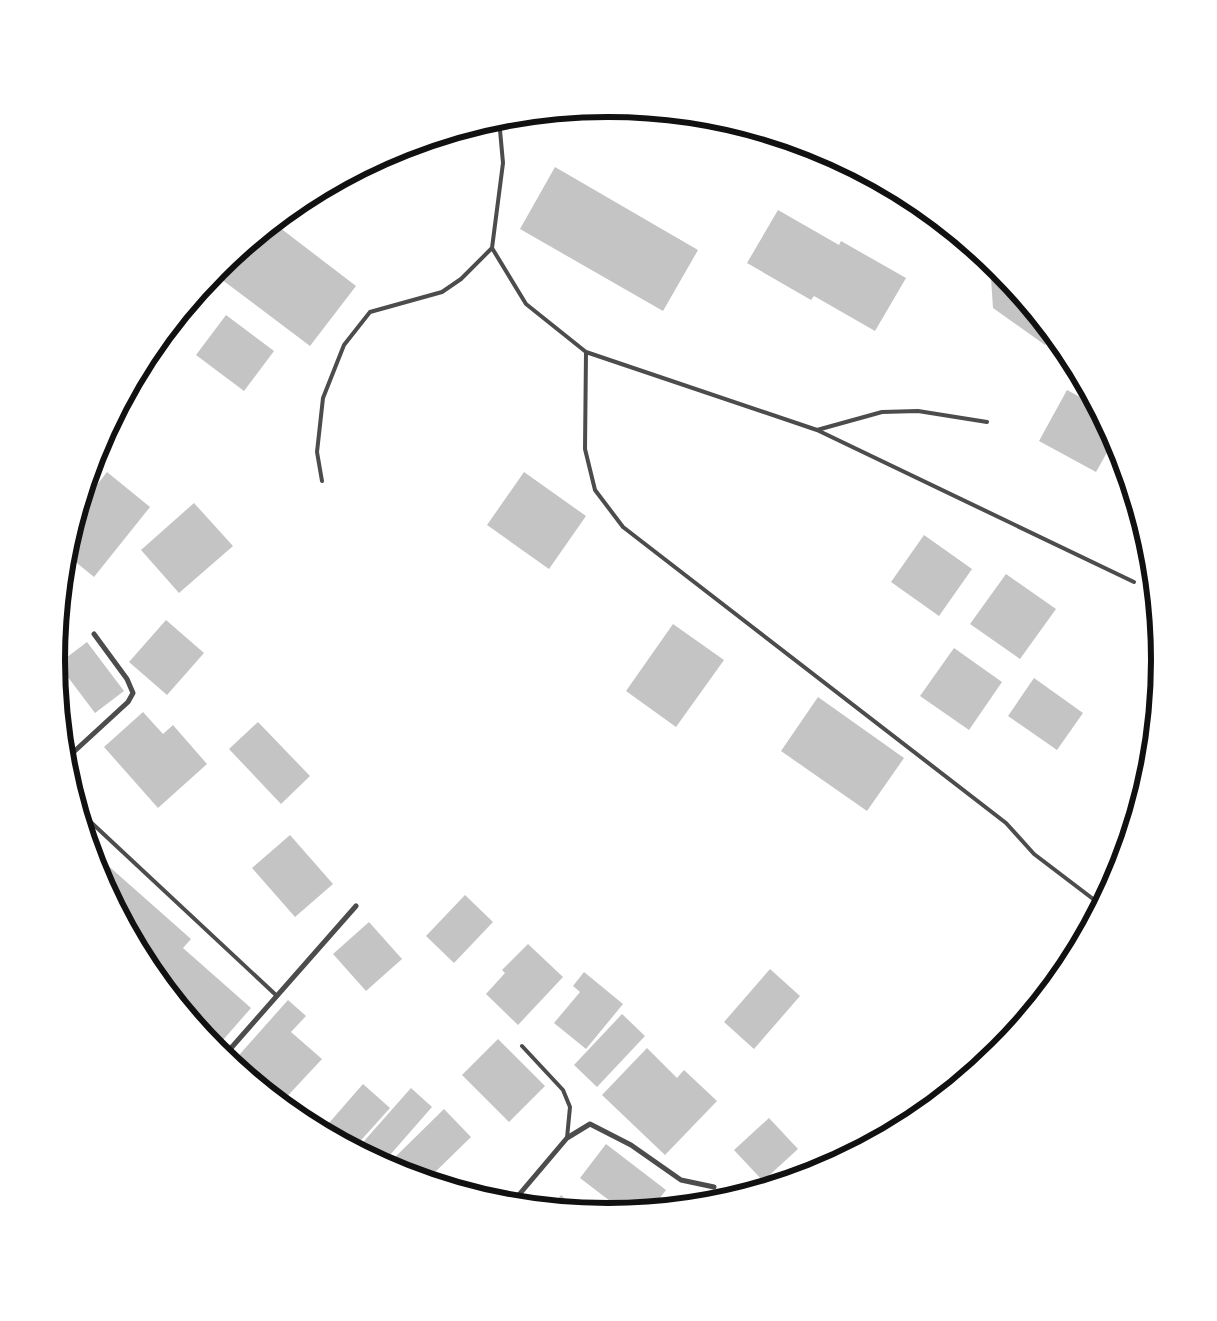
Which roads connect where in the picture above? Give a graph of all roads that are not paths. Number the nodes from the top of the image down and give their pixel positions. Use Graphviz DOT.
graph roads {
  1 [pos="500,128"];
  2 [pos="492,248"];
  3 [pos="586,352"];
  4 [pos="987,422"];
  5 [pos="817,430"];
  6 [pos="322,481"];
  7 [pos="1134,582"];
  8 [pos="94,634"];
  9 [pos="73,753"];
  10 [pos="90,821"];
  11 [pos="1096,901"];
  12 [pos="356,906"];
  13 [pos="277,996"];
  14 [pos="522,1046"];
  15 [pos="229,1050"];
  16 [pos="568,1138"];
  17 [pos="714,1187"];
  18 [pos="518,1196"];
  1 -- 2 [label="lane"];
  2 -- 3 [label="lane"];
  2 -- 6 [label="lane"];
  3 -- 5 [label="lane"];
  3 -- 11 [label="lane"];
  4 -- 5 [label="lane"];
  5 -- 7 [label="lane"];
  8 -- 9 [label="street"];
  10 -- 13 [label="lane"];
  12 -- 13 [label="street"];
  13 -- 15 [label="street"];
  14 -- 16 [label="lane"];
  16 -- 17 [label="street"];
  16 -- 18 [label="street"];
}
